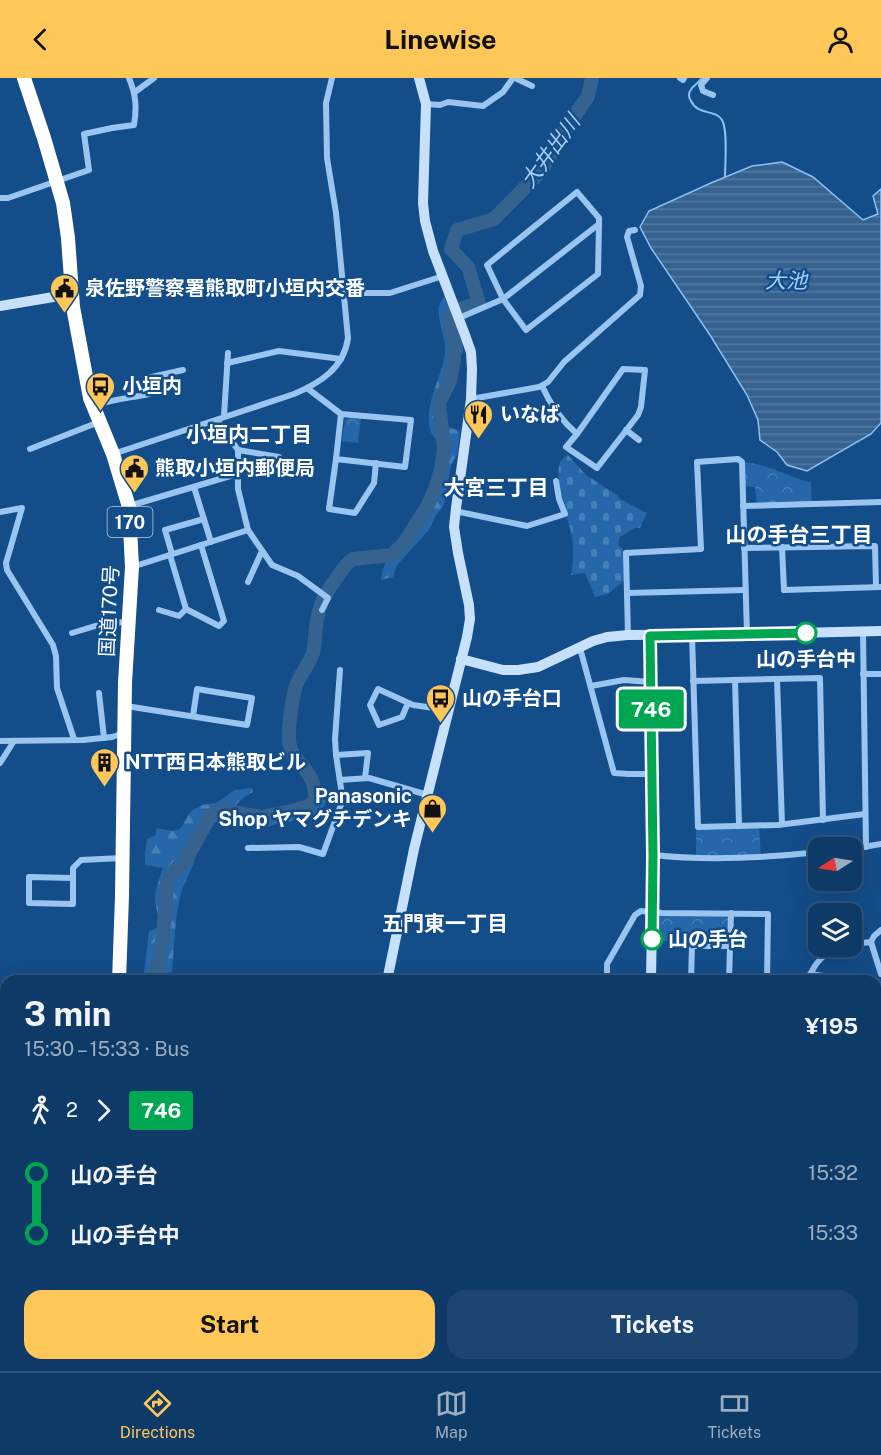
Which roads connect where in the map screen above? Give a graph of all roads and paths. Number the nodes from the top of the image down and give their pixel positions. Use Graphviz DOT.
graph roads {
  1 [pos="24,78"];
  2 [pos="129,78"];
  3 [pos="154,78"];
  4 [pos="332,78"];
  5 [pos="419,78"];
  6 [pos="514,78"];
  7 [pos="707,78"];
  8 [pos="532,86"];
  9 [pos="135,92"];
  10 [pos="713,95"];
  11 [pos="426,104"];
  12 [pos="57,181"];
  13 [pos="0,198"];
  14 [pos="599,224"];
  15 [pos="635,230"];
  16 [pos="443,276"];
  17 [pos="344,293"];
  18 [pos="71,294"];
  19 [pos="503,299"];
  20 [pos="0,306"];
  21 [pos="459,318"];
  22 [pos="228,352"];
  23 [pos="341,358"];
  24 [pos="227,363"];
  25 [pos="183,370"];
  26 [pos="542,386"];
  27 [pos="307,388"];
  28 [pos="471,399"];
  29 [pos="93,407"];
  30 [pos="341,414"];
  31 [pos="224,417"];
  32 [pos="217,420"];
  33 [pos="99,422"];
  34 [pos="626,430"];
  35 [pos="577,435"];
  36 [pos="639,440"];
  37 [pos="30,449"];
  38 [pos="237,450"];
  39 [pos="113,454"];
  40 [pos="279,457"];
  41 [pos="336,459"];
  42 [pos="376,464"];
  43 [pos="237,474"];
  44 [pos="556,481"];
  45 [pos="194,487"];
  46 [pos="881,502"];
  47 [pos="743,506"];
  48 [pos="129,507"];
  49 [pos="455,511"];
  50 [pos="0,512"];
  51 [pos="204,519"];
  52 [pos="248,530"];
  53 [pos="211,542"];
  54 [pos="201,545"];
  55 [pos="782,547"];
  56 [pos="744,548"];
  57 [pos="262,551"];
  58 [pos="171,555"];
  59 [pos="132,567"];
  60 [pos="248,582"];
  61 [pos="879,587"];
  62 [pos="745,590"];
  63 [pos="627,593"];
  64 [pos="186,609"];
  65 [pos="159,610"];
  66 [pos="322,610"];
  67 [pos="128,622"];
  68 [pos="863,631"];
  69 [pos="881,631"];
  70 [pos="72,633"];
  71 [pos="747,634"];
  72 [pos="628,635"];
  73 [pos="692,635"];
  74 [pos="650,636"];
  75 [pos="580,648"];
  76 [pos="461,659"];
  77 [pos="340,670"];
  78 [pos="863,674"];
  79 [pos="881,674"];
  80 [pos="777,679"];
  81 [pos="735,680"];
  82 [pos="693,681"];
  83 [pos="651,682"];
  84 [pos="591,686"];
  85 [pos="99,693"];
  86 [pos="408,703"];
  87 [pos="126,706"];
  88 [pos="448,710"];
  89 [pos="193,716"];
  90 [pos="124,733"];
  91 [pos="104,738"];
  92 [pos="74,740"];
  93 [pos="0,741"];
  94 [pos="14,741"];
  95 [pos="336,755"];
  96 [pos="0,763"];
  97 [pos="652,774"];
  98 [pos="365,777"];
  99 [pos="340,780"];
  100 [pos="428,795"];
  101 [pos="865,814"];
  102 [pos="823,820"];
  103 [pos="782,824"];
  104 [pos="739,825"];
  105 [pos="881,844"];
  106 [pos="866,847"];
  107 [pos="248,848"];
  108 [pos="862,848"];
  109 [pos="808,853"];
  110 [pos="653,855"];
  111 [pos="123,858"];
  112 [pos="73,878"];
  113 [pos="652,913"];
  114 [pos="731,913"];
  115 [pos="881,930"];
  116 [pos="871,942"];
  117 [pos="862,943"];
  118 [pos="730,946"];
  119 [pos="823,957"];
  120 [pos="810,974"];
  121 [pos="881,974"];
  122 [pos="119,975"];
  123 [pos="388,975"];
  124 [pos="607,975"];
  125 [pos="651,975"];
  126 [pos="691,975"];
  127 [pos="729,975"];
  128 [pos="767,975"];
  129 [pos="817,975"];
  1 -- 12 [label="highway, 国道170号 / 170"];
  2 -- 9 [label="street"];
  3 -- 9 [label="street"];
  4 -- 17 [label="street"];
  5 -- 11 [label="street"];
  6 -- 8 [label="street"];
  6 -- 11 [label="street"];
  7 -- 10 [label="street"];
  9 -- 12 [label="street"];
  11 -- 16 [label="street"];
  12 -- 13 [label="street"];
  12 -- 18 [label="highway, 国道170号 / 170"];
  14 -- 19 [label="street"];
  14 -- 19 [label="street"];
  14 -- 19 [label="street"];
  15 -- 26 [label="street"];
  16 -- 17 [label="street"];
  16 -- 21 [label="street"];
  17 -- 23 [label="street"];
  18 -- 20 [label="street"];
  18 -- 29 [label="highway, 国道170号 / 170"];
  19 -- 21 [label="street"];
  21 -- 28 [label="street"];
  22 -- 24 [label="street"];
  23 -- 24 [label="street"];
  23 -- 27 [label="street"];
  24 -- 31 [label="street"];
  25 -- 29 [label="street"];
  26 -- 28 [label="street"];
  26 -- 35 [label="street"];
  27 -- 30 [label="street"];
  27 -- 31 [label="street"];
  28 -- 49 [label="street"];
  29 -- 33 [label="highway, 国道170号 / 170"];
  30 -- 41 [label="street"];
  30 -- 42 [label="street"];
  31 -- 32 [label="street"];
  32 -- 38 [label="street"];
  32 -- 39 [label="street"];
  33 -- 37 [label="street"];
  33 -- 39 [label="highway, 国道170号 / 170"];
  34 -- 35 [label="street"];
  34 -- 35 [label="street"];
  34 -- 36 [label="street"];
  38 -- 40 [label="street"];
  38 -- 43 [label="street"];
  39 -- 48 [label="highway, 国道170号 / 170"];
  41 -- 42 [label="street"];
  41 -- 42 [label="street"];
  43 -- 45 [label="street"];
  43 -- 52 [label="street"];
  44 -- 49 [label="street"];
  45 -- 48 [label="street"];
  45 -- 51 [label="street"];
  46 -- 47 [label="street"];
  47 -- 56 [label="street"];
  47 -- 63 [label="street"];
  48 -- 59 [label="highway, 国道170号 / 170"];
  49 -- 76 [label="street"];
  50 -- 92 [label="street"];
  51 -- 53 [label="street"];
  51 -- 58 [label="street"];
  52 -- 53 [label="street"];
  52 -- 57 [label="street"];
  53 -- 54 [label="street"];
  54 -- 58 [label="street"];
  54 -- 64 [label="street"];
  55 -- 56 [label="street"];
  55 -- 61 [label="street"];
  55 -- 61 [label="street"];
  56 -- 62 [label="street"];
  57 -- 60 [label="street"];
  57 -- 66 [label="street"];
  58 -- 59 [label="street"];
  58 -- 64 [label="street"];
  59 -- 67 [label="highway, 国道170号 / 170"];
  62 -- 63 [label="street"];
  62 -- 71 [label="street"];
  63 -- 72 [label="street"];
  64 -- 65 [label="street"];
  67 -- 70 [label="street"];
  67 -- 87 [label="highway, 国道170号 / 170"];
  68 -- 69 [label="street"];
  68 -- 71 [label="street"];
  68 -- 78 [label="street"];
  71 -- 73 [label="street"];
  72 -- 74 [label="street"];
  72 -- 75 [label="street"];
  73 -- 74 [label="street"];
  73 -- 82 [label="street"];
  74 -- 83 [label="street"];
  75 -- 76 [label="street"];
  75 -- 84 [label="street"];
  76 -- 88 [label="street"];
  77 -- 95 [label="street"];
  78 -- 79 [label="street"];
  78 -- 101 [label="street"];
  80 -- 81 [label="street"];
  80 -- 102 [label="street"];
  80 -- 103 [label="street"];
  81 -- 82 [label="street"];
  81 -- 104 [label="street"];
  82 -- 104 [label="street"];
  83 -- 84 [label="street"];
  83 -- 97 [label="street"];
  84 -- 97 [label="street"];
  85 -- 91 [label="street"];
  86 -- 86 [label="street"];
  86 -- 88 [label="street"];
  87 -- 89 [label="street"];
  87 -- 90 [label="highway, 国道170号 / 170"];
  88 -- 100 [label="street"];
  89 -- 89 [label="street"];
  90 -- 91 [label="street"];
  90 -- 111 [label="highway, 国道170号 / 170"];
  91 -- 92 [label="street"];
  92 -- 94 [label="street"];
  93 -- 94 [label="street"];
  94 -- 96 [label="street"];
  95 -- 98 [label="street"];
  95 -- 99 [label="street"];
  97 -- 110 [label="street"];
  98 -- 99 [label="street"];
  98 -- 100 [label="street"];
  99 -- 107 [label="street"];
  100 -- 123 [label="street"];
  101 -- 102 [label="street"];
  101 -- 106 [label="street"];
  102 -- 103 [label="street"];
  103 -- 104 [label="street"];
  105 -- 106 [label="street"];
  106 -- 108 [label="street"];
  109 -- 110 [label="street"];
  110 -- 113 [label="street"];
  111 -- 112 [label="street"];
  111 -- 122 [label="highway, 国道170号 / 170"];
  112 -- 112 [label="street"];
  113 -- 114 [label="street"];
  113 -- 124 [label="street"];
  113 -- 125 [label="street"];
  114 -- 118 [label="street"];
  114 -- 128 [label="street"];
  115 -- 116 [label="street"];
  116 -- 117 [label="street"];
  116 -- 121 [label="street"];
  118 -- 126 [label="street"];
  118 -- 127 [label="street"];
  119 -- 120 [label="street"];
  120 -- 129 [label="street"];
}
